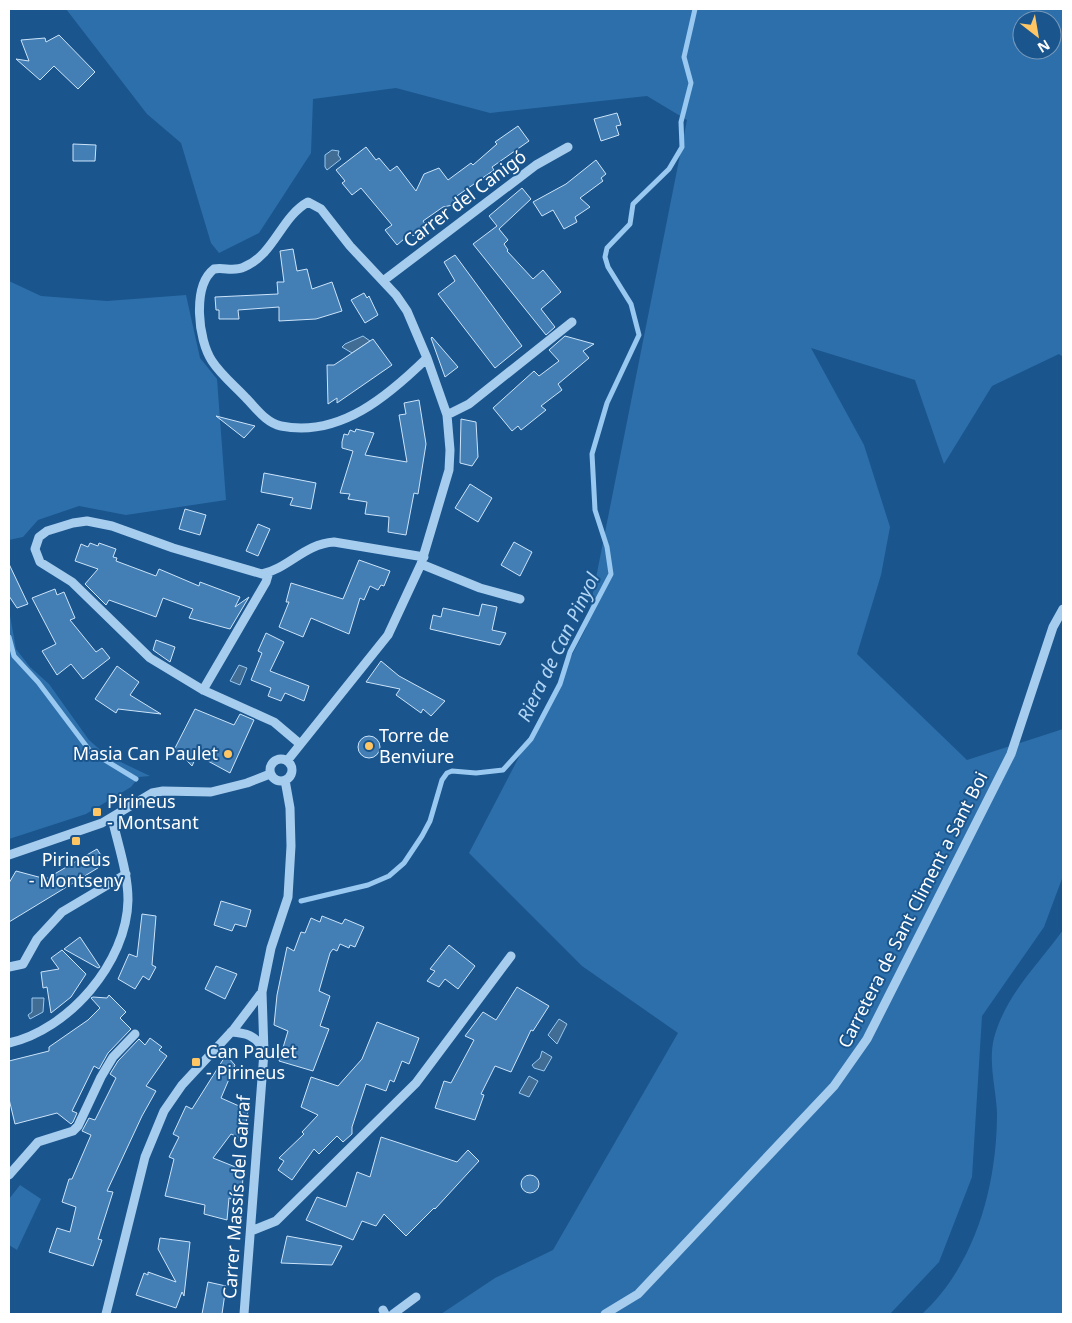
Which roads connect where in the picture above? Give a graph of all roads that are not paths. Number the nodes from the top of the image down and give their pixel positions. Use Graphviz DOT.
graph roads {
  1 [pos="568,147"];
  2 [pos="384,281"];
  3 [pos="572,322"];
  4 [pos="427,358"];
  5 [pos="447,415"];
  6 [pos="422,561"];
  7 [pos="269,572"];
  8 [pos="520,599"];
  9 [pos="1063,609"];
  10 [pos="203,690"];
  11 [pos="300,744"];
  12 [pos="286,761"];
  13 [pos="270,774"];
  14 [pos="285,780"];
  15 [pos="112,818"];
  16 [pos="9,855"];
  17 [pos="126,874"];
  18 [pos="511,956"];
  19 [pos="9,967"];
  20 [pos="262,992"];
  21 [pos="231,1032"];
  22 [pos="135,1034"];
  23 [pos="9,1043"];
  24 [pos="264,1052"];
  25 [pos="9,1175"];
  26 [pos="251,1231"];
  27 [pos="416,1297"];
  28 [pos="106,1314"];
  29 [pos="244,1314"];
  30 [pos="393,1314"];
  31 [pos="605,1314"];
  1 -- 2 [label="street, Carrer del Canigó"];
  2 -- 4 [label="street"];
  2 -- 4 [label="street"];
  3 -- 5 [label="street"];
  4 -- 5 [label="street"];
  5 -- 6 [label="street"];
  6 -- 7 [label="street"];
  6 -- 8 [label="street"];
  6 -- 11 [label="street"];
  7 -- 10 [label="street"];
  7 -- 10 [label="street"];
  9 -- 31 [label="street, Carretera de Sant Climent a Sant Boi"];
  10 -- 11 [label="street"];
  11 -- 12 [label="street"];
  12 -- 13 [label="street"];
  12 -- 14 [label="street"];
  13 -- 14 [label="street"];
  13 -- 15 [label="street"];
  14 -- 20 [label="street"];
  15 -- 16 [label="street"];
  15 -- 17 [label="street"];
  17 -- 19 [label="street"];
  17 -- 23 [label="street"];
  18 -- 26 [label="street"];
  20 -- 21 [label="street"];
  20 -- 24 [label="street, Carrer Massís del Garraf"];
  21 -- 24 [label="street"];
  21 -- 28 [label="street"];
  22 -- 25 [label="street"];
  24 -- 26 [label="street, Carrer Massís del Garraf"];
  26 -- 29 [label="street, Carrer Massís del Garraf"];
  27 -- 30 [label="street"];
}
